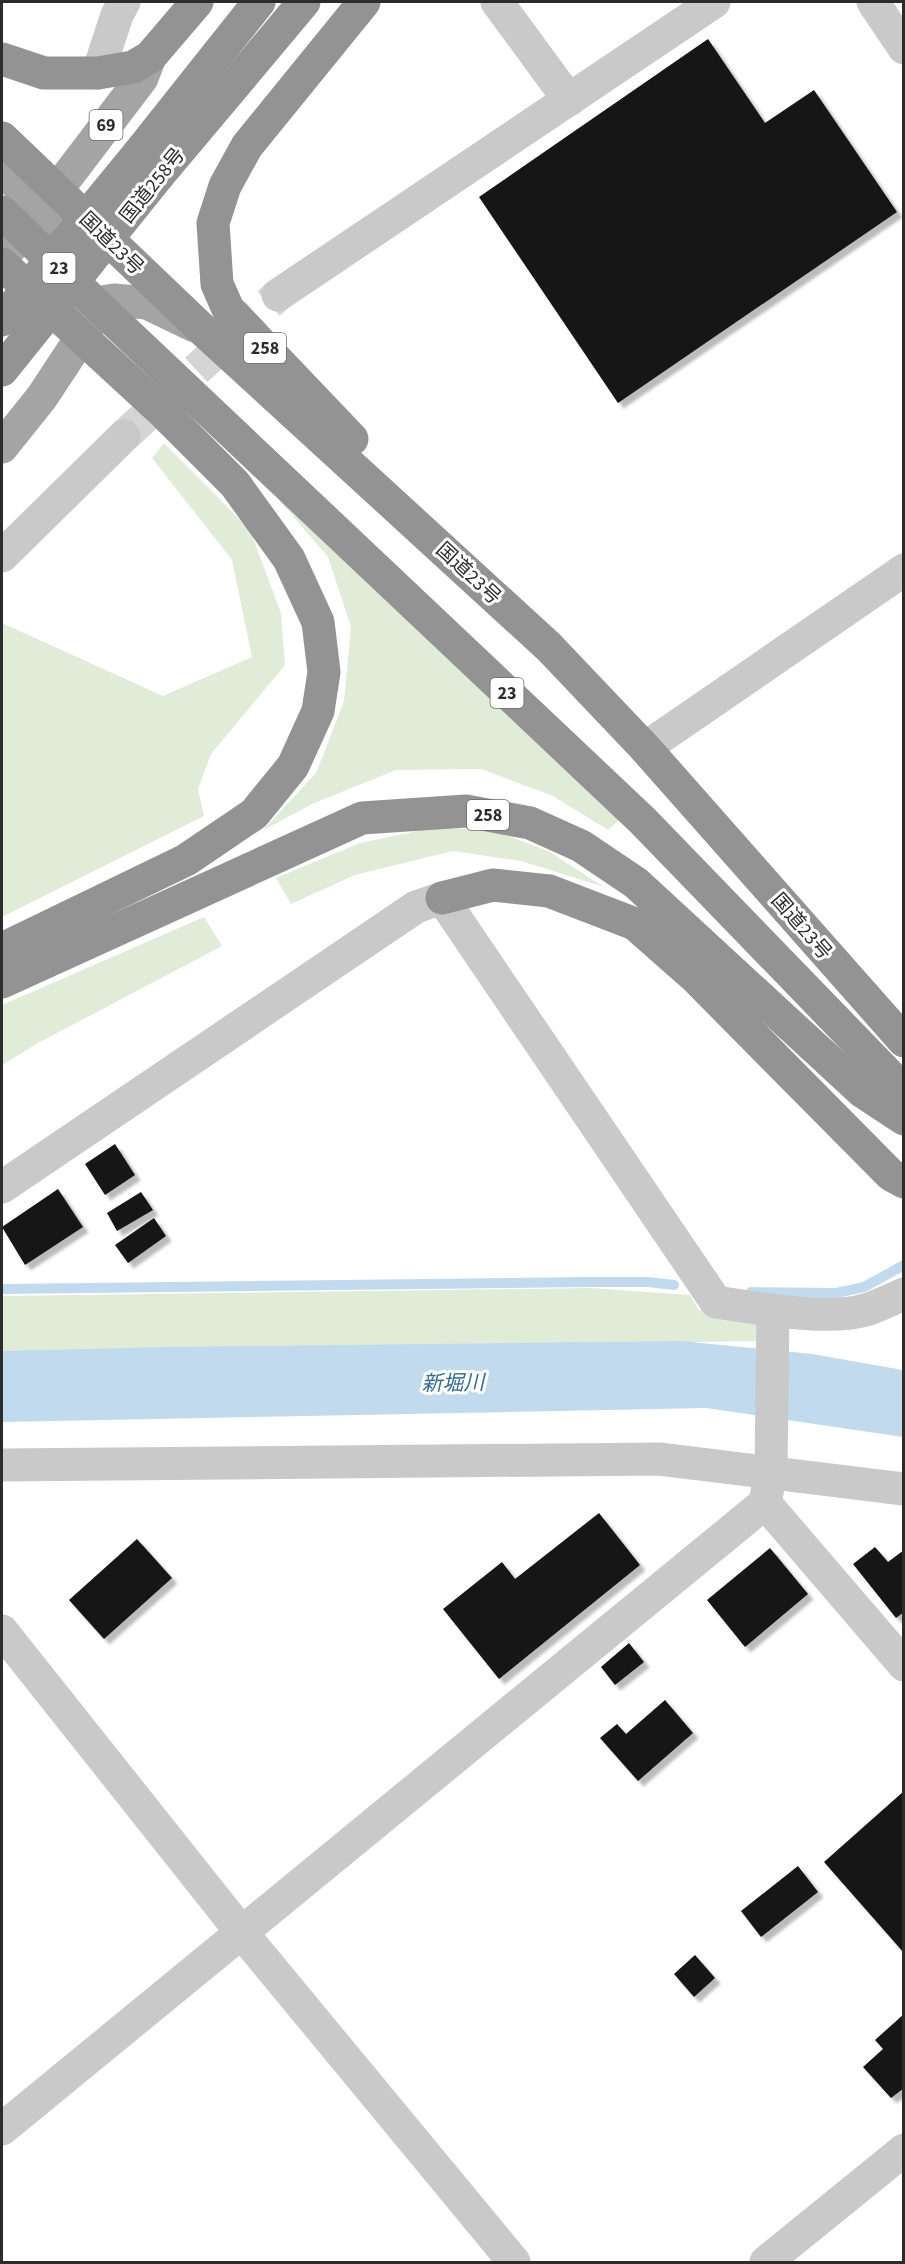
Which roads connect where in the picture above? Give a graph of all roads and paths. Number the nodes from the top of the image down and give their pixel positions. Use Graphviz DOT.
graph roads {
  1 [pos="124,2"];
  2 [pos="197,2"];
  3 [pos="260,2"];
  4 [pos="304,2"];
  5 [pos="364,2"];
  6 [pos="497,2"];
  7 [pos="714,2"];
  8 [pos="873,2"];
  9 [pos="903,48"];
  10 [pos="150,57"];
  11 [pos="2,59"];
  12 [pos="98,73"];
  13 [pos="569,100"];
  14 [pos="2,138"];
  15 [pos="148,165"];
  16 [pos="2,170"];
  17 [pos="30,211"];
  18 [pos="2,258"];
  19 [pos="2,264"];
  20 [pos="278,295"];
  21 [pos="96,304"];
  22 [pos="58,315"];
  23 [pos="2,320"];
  24 [pos="205,332"];
  25 [pos="82,337"];
  26 [pos="2,364"];
  27 [pos="2,370"];
  28 [pos="124,436"];
  29 [pos="2,447"];
  30 [pos="2,556"];
  31 [pos="903,570"];
  32 [pos="549,647"];
  33 [pos="645,748"];
  34 [pos="442,898"];
  35 [pos="2,949"];
  36 [pos="2,982"];
  37 [pos="903,1041"];
  38 [pos="903,1096"];
  39 [pos="903,1119"];
  40 [pos="903,1182"];
  41 [pos="2,1187"];
  42 [pos="903,1294"];
  43 [pos="772,1321"];
  44 [pos="2,1465"];
  45 [pos="770,1474"];
  46 [pos="903,1489"];
  47 [pos="2,1631"];
  48 [pos="903,1665"];
  49 [pos="242,1933"];
  50 [pos="2,2129"];
  51 [pos="903,2150"];
  52 [pos="514,2262"];
  53 [pos="766,2262"];
  1 -- 12 [label="street"];
  2 -- 10 [label="highway"];
  3 -- 15 [label="highway, 国道258号"];
  4 -- 15 [label="highway, 国道258号"];
  5 -- 32 [label="highway, 258"];
  6 -- 13 [label="street"];
  7 -- 13 [label="street"];
  8 -- 9 [label="street"];
  10 -- 12 [label="highway"];
  10 -- 17 [label="main road, 69"];
  11 -- 12 [label="highway"];
  13 -- 20 [label="street"];
  14 -- 17 [label="highway, 国道23号 / 23"];
  15 -- 23 [label="highway, 国道258号, bridge"];
  15 -- 27 [label="highway, 国道258号, bridge"];
  16 -- 17 [label="main road"];
  17 -- 18 [label="main road, 69"];
  17 -- 21 [label="highway, 国道23号 / 23"];
  17 -- 24 [label="highway, 国道23号 / 23"];
  19 -- 22 [label="highway"];
  21 -- 22 [label="main road"];
  21 -- 24 [label="main road"];
  21 -- 25 [label="main road"];
  21 -- 38 [label="highway, 国道23号 / 23"];
  22 -- 25 [label="highway"];
  22 -- 26 [label="main road"];
  24 -- 32 [label="highway, 国道23号 / 23"];
  25 -- 29 [label="main road"];
  25 -- 35 [label="highway"];
  28 -- 30 [label="street"];
  31 -- 33 [label="street"];
  32 -- 33 [label="highway, 国道23号 / 23"];
  33 -- 37 [label="highway, 国道23号 / 23"];
  34 -- 40 [label="highway"];
  34 -- 41 [label="street"];
  34 -- 43 [label="street"];
  36 -- 39 [label="highway, 258"];
  42 -- 43 [label="street"];
  43 -- 45 [label="street"];
  44 -- 45 [label="street"];
  45 -- 46 [label="street"];
  45 -- 48 [label="street"];
  45 -- 49 [label="street"];
  47 -- 49 [label="street"];
  49 -- 50 [label="street"];
  49 -- 52 [label="street"];
  51 -- 53 [label="street"];
}
